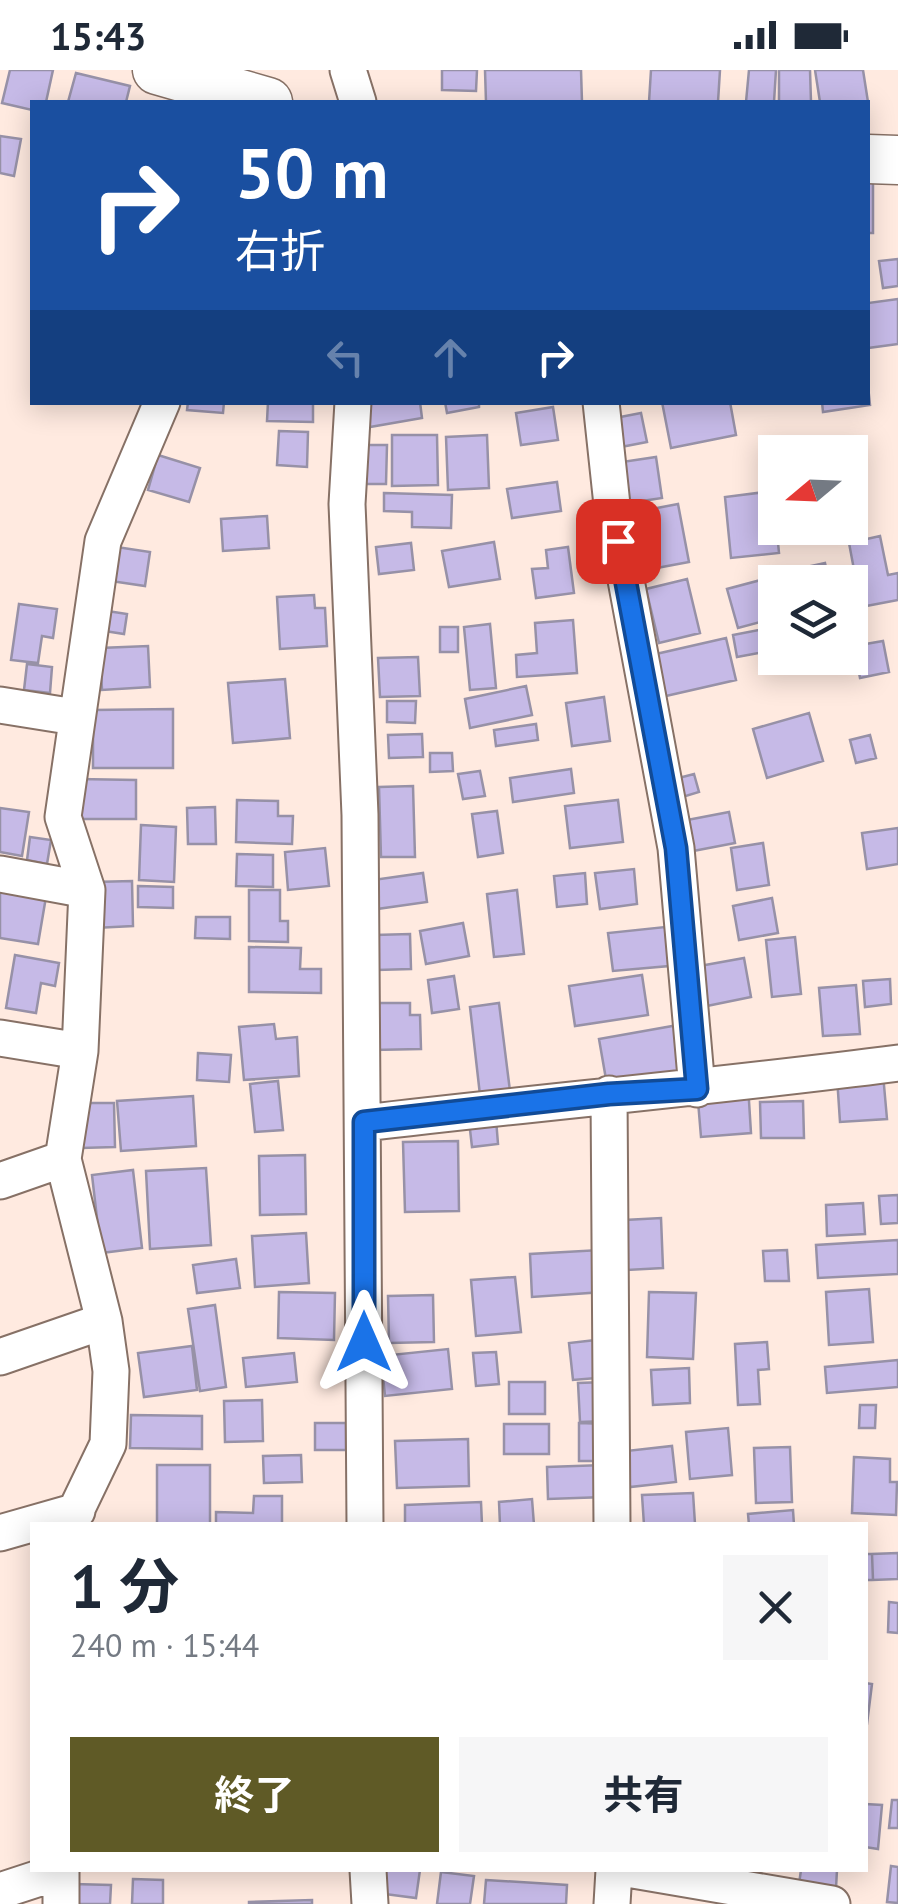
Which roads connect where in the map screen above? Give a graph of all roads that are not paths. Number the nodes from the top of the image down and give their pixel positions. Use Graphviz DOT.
graph roads {
  1 [pos="157,70"];
  2 [pos="348,70"];
  3 [pos="261,100"];
  4 [pos="357,100"];
  5 [pos="870,159"];
  6 [pos="898,160"];
  7 [pos="161,405"];
  8 [pos="353,405"];
  9 [pos="601,405"];
  10 [pos="0,705"];
  11 [pos="75,717"];
  12 [pos="0,874"];
  13 [pos="87,890"];
  14 [pos="0,1038"];
  15 [pos="80,1050"];
  16 [pos="898,1063"];
  17 [pos="697,1089"];
  18 [pos="609,1094"];
  19 [pos="364,1122"];
  20 [pos="63,1158"];
  21 [pos="0,1180"];
  22 [pos="104,1321"];
  23 [pos="0,1357"];
  24 [pos="73,1518"];
  25 [pos="365,1522"];
  26 [pos="612,1522"];
  27 [pos="30,1526"];
  28 [pos="0,1532"];
  29 [pos="55,1872"];
  30 [pos="61,1872"];
  31 [pos="368,1872"];
  32 [pos="614,1872"];
  33 [pos="645,1872"];
  34 [pos="0,1892"];
  35 [pos="61,1904"];
  36 [pos="370,1904"];
  37 [pos="612,1904"];
  38 [pos="832,1904"];
  1 -- 3 [label="main road"];
  2 -- 4 [label="street"];
  5 -- 6 [label="main road"];
  7 -- 11 [label="street"];
  8 -- 19 [label="street"];
  9 -- 17 [label="street"];
  10 -- 11 [label="street"];
  11 -- 13 [label="street"];
  12 -- 13 [label="street"];
  13 -- 15 [label="street"];
  14 -- 15 [label="street"];
  15 -- 20 [label="street"];
  16 -- 17 [label="street"];
  17 -- 18 [label="street"];
  18 -- 19 [label="street"];
  18 -- 26 [label="street"];
  19 -- 25 [label="street"];
  20 -- 21 [label="street"];
  20 -- 22 [label="street"];
  22 -- 23 [label="street"];
  22 -- 24 [label="street"];
  27 -- 28 [label="street"];
  29 -- 34 [label="street"];
  30 -- 35 [label="street"];
  31 -- 36 [label="street"];
  32 -- 37 [label="street"];
  33 -- 38 [label="street"];
}
